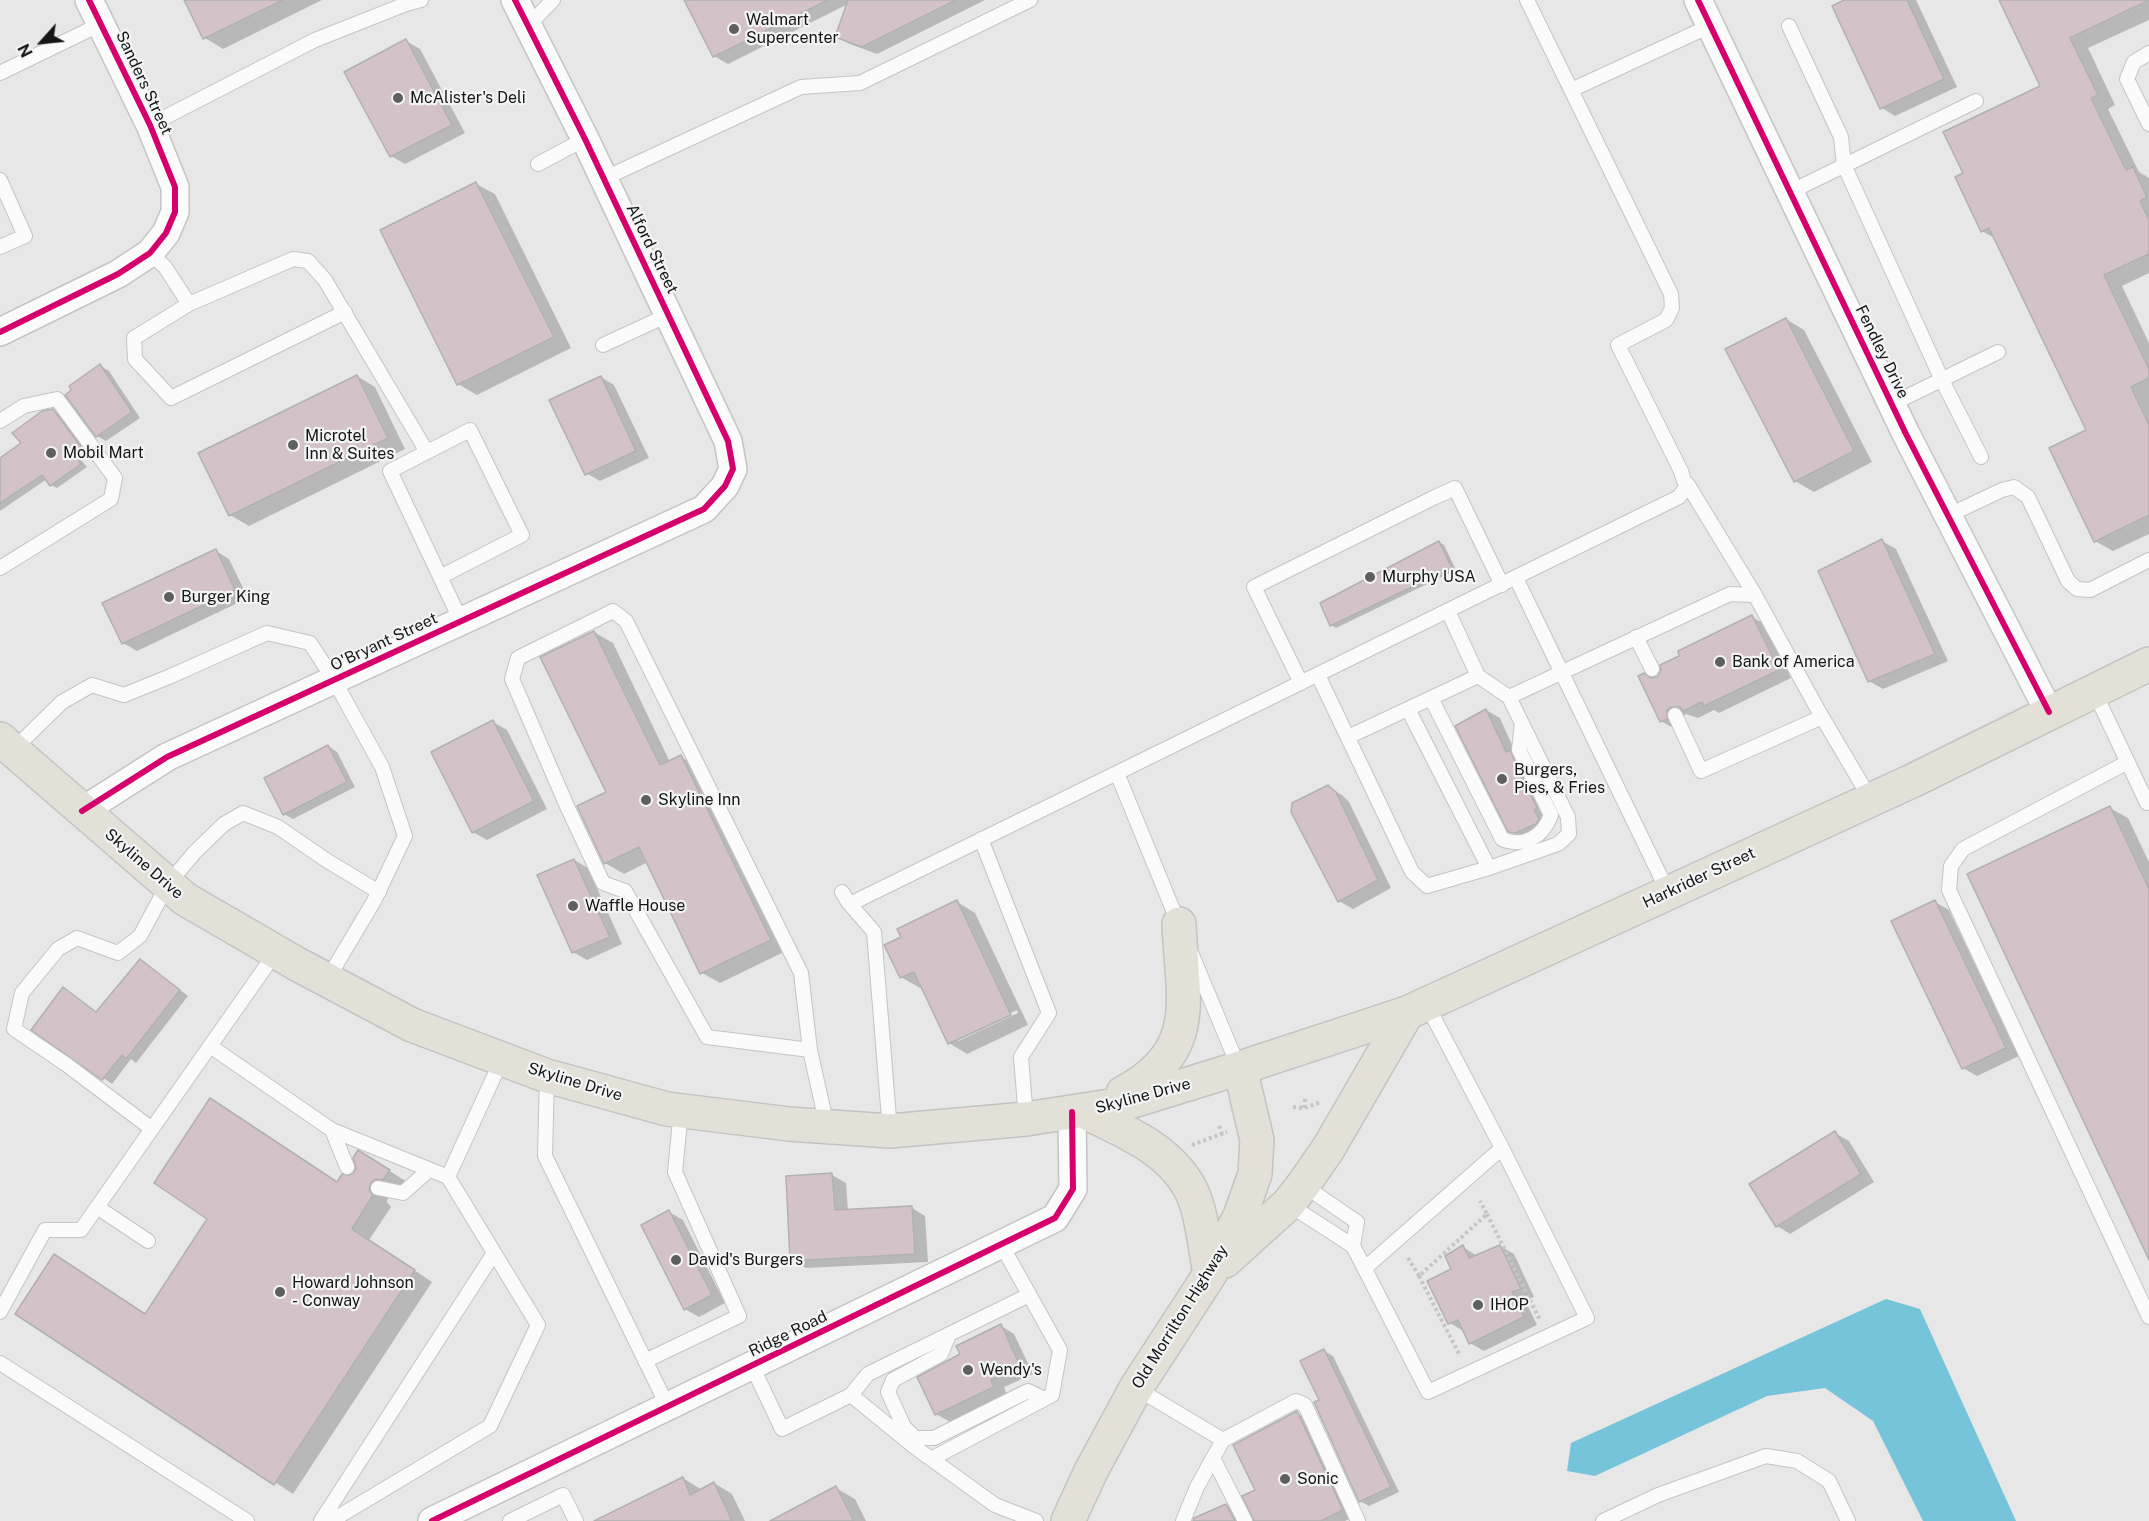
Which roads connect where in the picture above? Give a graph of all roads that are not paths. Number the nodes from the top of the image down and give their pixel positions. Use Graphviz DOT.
graph roads {
  1 [pos="89,0"];
  2 [pos="421,0"];
  3 [pos="515,0"];
  4 [pos="553,0"];
  5 [pos="1030,0"];
  6 [pos="1527,0"];
  7 [pos="1698,0"];
  8 [pos="101,24"];
  9 [pos="528,26"];
  10 [pos="1710,26"];
  11 [pos="1789,26"];
  12 [pos="2149,53"];
  13 [pos="0,73"];
  14 [pos="1571,90"];
  15 [pos="1976,100"];
  16 [pos="2149,124"];
  17 [pos="150,125"];
  18 [pos="585,139"];
  19 [pos="537,164"];
  20 [pos="1844,165"];
  21 [pos="603,179"];
  22 [pos="0,180"];
  23 [pos="1790,192"];
  24 [pos="0,247"];
  25 [pos="150,253"];
  26 [pos="189,304"];
  27 [pos="345,312"];
  28 [pos="668,315"];
  29 [pos="0,332"];
  30 [pos="603,345"];
  31 [pos="1998,352"];
  32 [pos="1942,380"];
  33 [pos="1892,404"];
  34 [pos="0,421"];
  35 [pos="427,452"];
  36 [pos="1981,457"];
  37 [pos="1688,485"];
  38 [pos="704,509"];
  39 [pos="1949,514"];
  40 [pos="2149,560"];
  41 [pos="0,568"];
  42 [pos="440,577"];
  43 [pos="1516,578"];
  44 [pos="1502,585"];
  45 [pos="1755,595"];
  46 [pos="1448,611"];
  47 [pos="461,621"];
  48 [pos="1636,637"];
  49 [pos="2149,664"];
  50 [pos="1652,669"];
  51 [pos="1561,672"];
  52 [pos="1318,675"];
  53 [pos="1479,676"];
  54 [pos="334,680"];
  55 [pos="1301,683"];
  56 [pos="2094,691"];
  57 [pos="1509,697"];
  58 [pos="1431,698"];
  59 [pos="1408,709"];
  60 [pos="2049,712"];
  61 [pos="1675,715"];
  62 [pos="1822,717"];
  63 [pos="1522,723"];
  64 [pos="1348,737"];
  65 [pos="7,744"];
  66 [pos="2128,762"];
  67 [pos="1117,773"];
  68 [pos="1871,800"];
  69 [pos="2149,802"];
  70 [pos="82,811"];
  71 [pos="981,839"];
  72 [pos="1489,868"];
  73 [pos="168,884"];
  74 [pos="379,892"];
  75 [pos="1668,892"];
  76 [pos="1179,924"];
  77 [pos="276,952"];
  78 [pos="327,980"];
  79 [pos="1417,1009"];
  80 [pos="210,1047"];
  81 [pos="810,1050"];
  82 [pos="501,1059"];
  83 [pos="1240,1068"];
  84 [pos="547,1076"];
  85 [pos="681,1110"];
  86 [pos="1078,1111"];
  87 [pos="1026,1119"];
  88 [pos="827,1126"];
  89 [pos="152,1129"];
  90 [pos="332,1130"];
  91 [pos="890,1131"];
  92 [pos="1502,1148"];
  93 [pos="347,1167"];
  94 [pos="429,1170"];
  95 [pos="448,1178"];
  96 [pos="378,1188"];
  97 [pos="1296,1194"];
  98 [pos="97,1207"];
  99 [pos="148,1241"];
  100 [pos="1001,1245"];
  101 [pos="1353,1246"];
  102 [pos="494,1253"];
  103 [pos="1365,1268"];
  104 [pos="1210,1274"];
  105 [pos="1029,1295"];
  106 [pos="0,1312"];
  107 [pos="2149,1317"];
  108 [pos="949,1335"];
  109 [pos="645,1361"];
  110 [pos="0,1363"];
  111 [pos="752,1366"];
  112 [pos="1136,1388"];
  113 [pos="851,1395"];
  114 [pos="1044,1399"];
  115 [pos="668,1407"];
  116 [pos="1223,1440"];
  117 [pos="1213,1458"];
  118 [pos="932,1460"];
  119 [pos="247,1521"];
  120 [pos="321,1521"];
  121 [pos="331,1521"];
  122 [pos="432,1521"];
  123 [pos="510,1521"];
  124 [pos="576,1521"];
  125 [pos="1036,1521"];
  126 [pos="1068,1521"];
  127 [pos="1182,1521"];
  128 [pos="1245,1521"];
  129 [pos="1358,1521"];
  130 [pos="1603,1521"];
  131 [pos="1848,1521"];
  1 -- 8 [label="street, Sanders Street"];
  2 -- 17 [label="lane"];
  3 -- 9 [label="street, Alford Street"];
  4 -- 9 [label="lane"];
  5 -- 21 [label="lane"];
  6 -- 14 [label="lane"];
  7 -- 10 [label="street, Fendley Drive"];
  8 -- 13 [label="lane"];
  8 -- 17 [label="street, Sanders Street"];
  9 -- 18 [label="street, Alford Street"];
  10 -- 14 [label="lane"];
  10 -- 23 [label="street, Fendley Drive"];
  11 -- 20 [label="lane"];
  12 -- 16 [label="lane"];
  14 -- 37 [label="lane"];
  15 -- 20 [label="lane"];
  17 -- 25 [label="street, Sanders Street"];
  18 -- 19 [label="lane"];
  18 -- 21 [label="street, Alford Street"];
  20 -- 23 [label="lane"];
  20 -- 32 [label="lane"];
  21 -- 28 [label="street, Alford Street"];
  22 -- 24 [label="lane"];
  23 -- 33 [label="street, Fendley Drive"];
  25 -- 26 [label="lane"];
  25 -- 29 [label="street, Sanders Street"];
  26 -- 27 [label="lane"];
  26 -- 27 [label="lane"];
  27 -- 35 [label="lane"];
  28 -- 30 [label="lane"];
  28 -- 38 [label="street, Alford Street"];
  31 -- 32 [label="lane"];
  32 -- 33 [label="lane"];
  32 -- 36 [label="lane"];
  33 -- 39 [label="street, Fendley Drive"];
  34 -- 41 [label="lane"];
  35 -- 42 [label="lane"];
  35 -- 42 [label="lane"];
  37 -- 43 [label="lane"];
  37 -- 45 [label="lane"];
  38 -- 47 [label="street, O'Bryant Street"];
  39 -- 40 [label="lane"];
  39 -- 60 [label="street, Fendley Drive"];
  42 -- 47 [label="lane"];
  43 -- 44 [label="lane"];
  43 -- 51 [label="lane"];
  44 -- 46 [label="lane"];
  44 -- 55 [label="lane"];
  45 -- 48 [label="lane"];
  45 -- 62 [label="lane"];
  46 -- 52 [label="lane"];
  46 -- 53 [label="lane"];
  47 -- 54 [label="street, O'Bryant Street"];
  48 -- 50 [label="lane"];
  48 -- 51 [label="lane"];
  49 -- 56 [label="main road, Harkrider Street"];
  51 -- 57 [label="lane"];
  51 -- 75 [label="lane"];
  52 -- 55 [label="lane"];
  52 -- 64 [label="lane"];
  53 -- 57 [label="lane"];
  53 -- 58 [label="lane"];
  54 -- 65 [label="lane"];
  54 -- 70 [label="street, O'Bryant Street"];
  54 -- 74 [label="lane"];
  55 -- 67 [label="lane"];
  56 -- 60 [label="main road, Harkrider Street"];
  56 -- 66 [label="lane"];
  57 -- 63 [label="lane"];
  58 -- 59 [label="lane"];
  58 -- 63 [label="lane"];
  59 -- 64 [label="lane"];
  59 -- 72 [label="lane"];
  60 -- 68 [label="main road, Harkrider Street"];
  61 -- 62 [label="lane"];
  62 -- 68 [label="lane"];
  63 -- 72 [label="lane"];
  64 -- 72 [label="lane"];
  65 -- 70 [label="main road, Skyline Drive"];
  66 -- 69 [label="lane"];
  66 -- 107 [label="lane"];
  67 -- 71 [label="lane"];
  67 -- 76 [label="lane"];
  68 -- 75 [label="main road, Harkrider Street"];
  70 -- 73 [label="main road, Skyline Drive"];
  71 -- 87 [label="lane"];
  71 -- 91 [label="lane"];
  73 -- 74 [label="lane"];
  73 -- 77 [label="main road, Skyline Drive"];
  73 -- 89 [label="lane"];
  74 -- 78 [label="lane"];
  75 -- 79 [label="main road, Harkrider Street"];
  76 -- 83 [label="lane"];
  76 -- 86 [label="main road"];
  77 -- 78 [label="main road, Skyline Drive"];
  77 -- 80 [label="lane"];
  78 -- 82 [label="main road, Skyline Drive"];
  79 -- 83 [label="main road, Harkrider Street"];
  79 -- 92 [label="lane"];
  79 -- 97 [label="main road"];
  80 -- 89 [label="lane"];
  80 -- 90 [label="lane"];
  81 -- 81 [label="lane"];
  81 -- 88 [label="lane"];
  82 -- 84 [label="main road, Skyline Drive"];
  82 -- 95 [label="lane"];
  83 -- 86 [label="main road, Skyline Drive"];
  83 -- 104 [label="main road, Old Morrilton Highway"];
  84 -- 85 [label="main road, Skyline Drive"];
  84 -- 109 [label="lane"];
  85 -- 88 [label="main road, Skyline Drive"];
  85 -- 109 [label="lane"];
  86 -- 87 [label="main road, Skyline Drive"];
  86 -- 100 [label="street, Ridge Road"];
  86 -- 104 [label="main road"];
  87 -- 91 [label="main road, Skyline Drive"];
  88 -- 91 [label="main road, Skyline Drive"];
  89 -- 98 [label="lane"];
  90 -- 93 [label="lane"];
  90 -- 94 [label="lane"];
  92 -- 103 [label="lane"];
  92 -- 103 [label="lane"];
  94 -- 95 [label="lane"];
  94 -- 96 [label="lane"];
  95 -- 102 [label="lane"];
  97 -- 101 [label="lane"];
  97 -- 101 [label="lane"];
  97 -- 104 [label="main road"];
  98 -- 99 [label="lane"];
  98 -- 106 [label="lane"];
  100 -- 105 [label="lane"];
  100 -- 111 [label="street, Ridge Road"];
  101 -- 103 [label="lane"];
  102 -- 120 [label="lane"];
  102 -- 121 [label="lane"];
  104 -- 112 [label="main road, Old Morrilton Highway"];
  105 -- 108 [label="lane"];
  105 -- 114 [label="lane"];
  108 -- 113 [label="lane"];
  108 -- 114 [label="lane"];
  109 -- 115 [label="lane"];
  110 -- 119 [label="lane"];
  111 -- 113 [label="lane"];
  111 -- 115 [label="street, Ridge Road"];
  112 -- 116 [label="lane"];
  112 -- 126 [label="main road, Old Morrilton Highway"];
  113 -- 118 [label="lane"];
  114 -- 118 [label="lane"];
  115 -- 122 [label="street, Ridge Road"];
  116 -- 117 [label="lane"];
  116 -- 129 [label="lane"];
  117 -- 127 [label="lane"];
  117 -- 128 [label="lane"];
  118 -- 125 [label="lane"];
  123 -- 124 [label="lane"];
  130 -- 131 [label="lane"];
}
